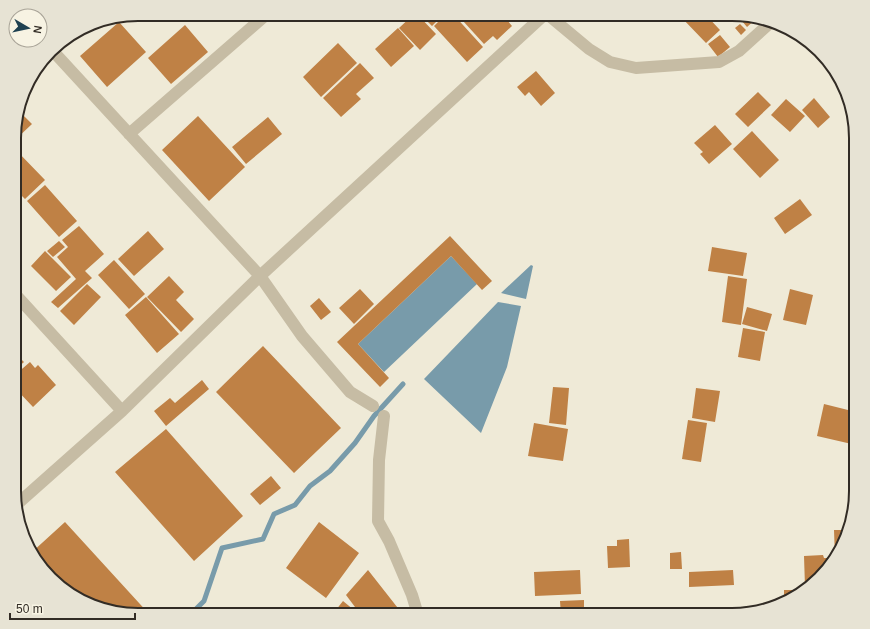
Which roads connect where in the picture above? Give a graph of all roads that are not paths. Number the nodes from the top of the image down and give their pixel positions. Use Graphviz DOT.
graph roads {
  1 [pos="259,21"];
  2 [pos="538,21"];
  3 [pos="555,21"];
  4 [pos="767,27"];
  5 [pos="56,55"];
  6 [pos="129,134"];
  7 [pos="260,276"];
  8 [pos="21,301"];
  9 [pos="373,406"];
  10 [pos="122,411"];
  11 [pos="384,416"];
  12 [pos="21,500"];
  13 [pos="416,608"];
  1 -- 6 [label="street"];
  2 -- 7 [label="street"];
  3 -- 4 [label="street"];
  5 -- 6 [label="street"];
  6 -- 7 [label="street"];
  7 -- 9 [label="street"];
  7 -- 10 [label="street"];
  8 -- 10 [label="street"];
  10 -- 12 [label="street"];
  11 -- 13 [label="street"];
}
